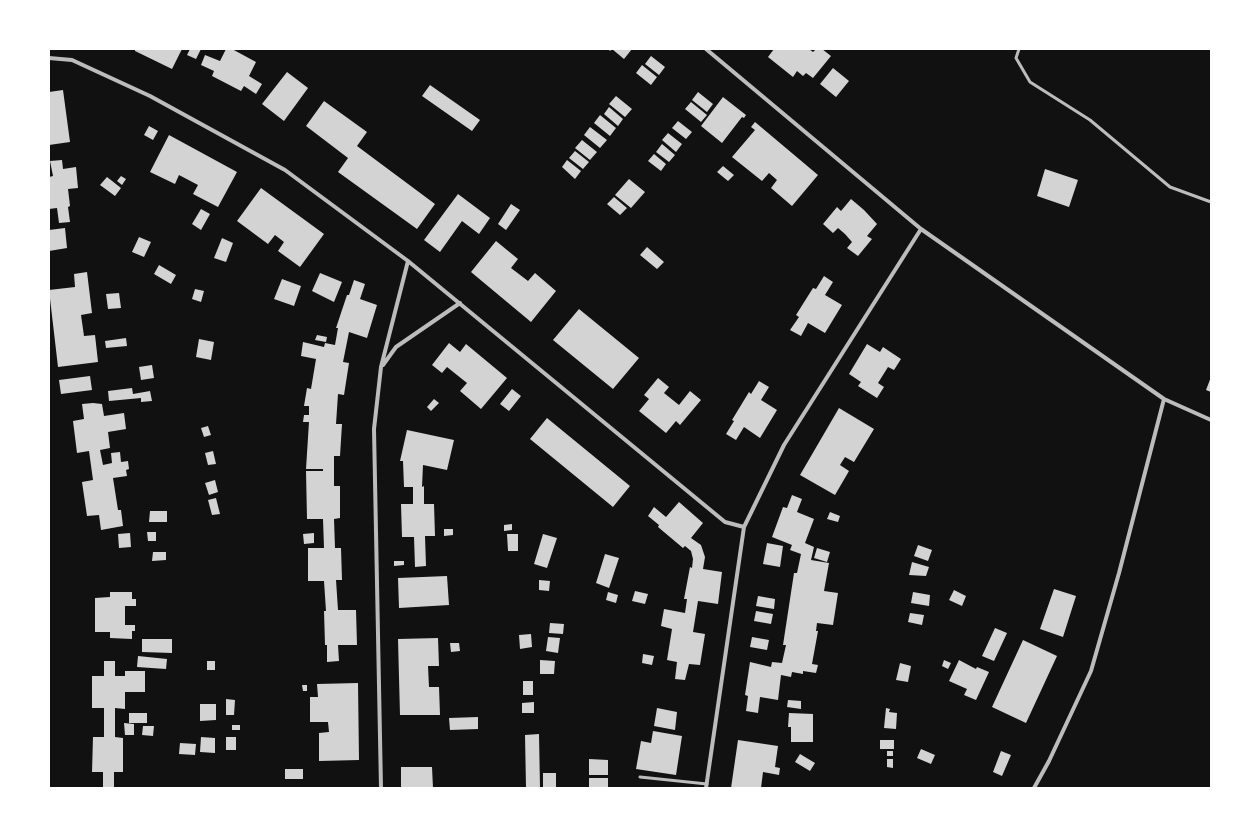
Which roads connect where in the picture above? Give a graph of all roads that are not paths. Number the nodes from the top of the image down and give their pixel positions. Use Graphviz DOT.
graph roads {
  1 [pos="706,49"];
  2 [pos="1019,49"];
  3 [pos="49,58"];
  4 [pos="1211,202"];
  5 [pos="921,229"];
  6 [pos="408,261"];
  7 [pos="460,303"];
  8 [pos="381,367"];
  9 [pos="1164,399"];
  10 [pos="1211,420"];
  11 [pos="744,528"];
  12 [pos="640,777"];
  13 [pos="707,786"];
  14 [pos="381,788"];
  15 [pos="1034,788"];
  1 -- 5 [label="street"];
  2 -- 4 [label="lane"];
  3 -- 6 [label="street"];
  5 -- 9 [label="street"];
  5 -- 11 [label="street"];
  6 -- 7 [label="street"];
  6 -- 8 [label="street"];
  7 -- 8 [label="street"];
  7 -- 11 [label="street"];
  8 -- 14 [label="street"];
  9 -- 10 [label="street"];
  9 -- 15 [label="street"];
  11 -- 13 [label="street"];
  12 -- 13 [label="lane"];
}
